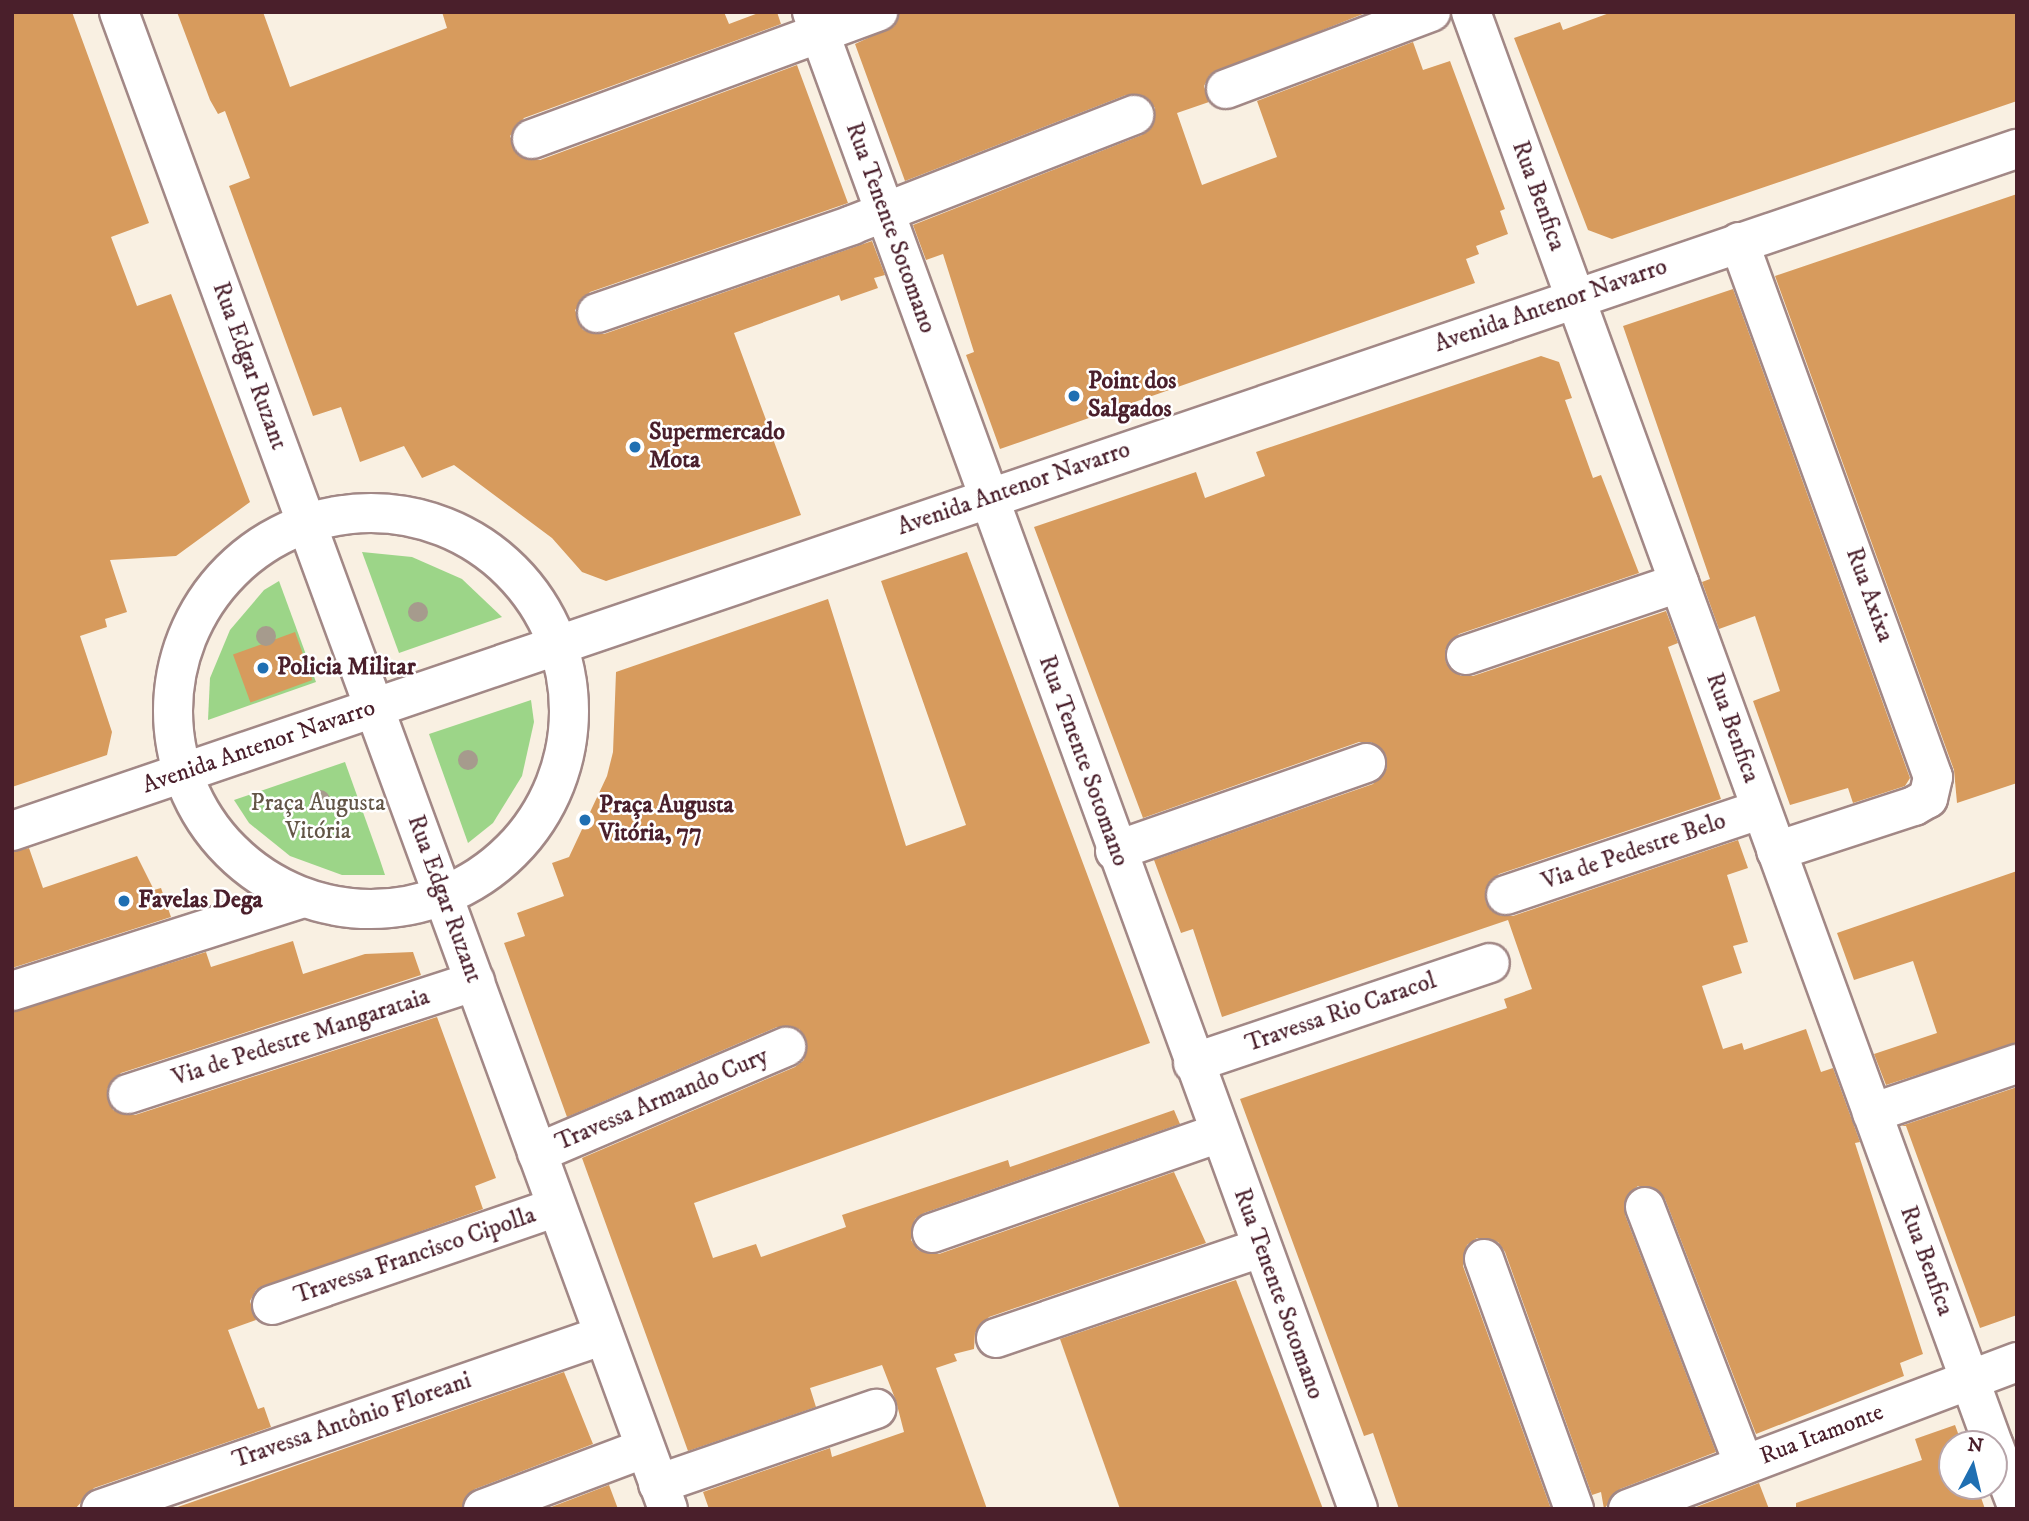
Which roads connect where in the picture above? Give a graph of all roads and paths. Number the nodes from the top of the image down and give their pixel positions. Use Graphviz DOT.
graph roads {
  1 [pos="119,12"];
  2 [pos="878,12"];
  3 [pos="1431,12"];
  4 [pos="1471,12"];
  5 [pos="816,23"];
  6 [pos="1226,89"];
  7 [pos="1134,115"];
  8 [pos="532,139"];
  9 [pos="2017,149"];
  10 [pos="886,212"];
  11 [pos="1738,242"];
  12 [pos="1575,298"];
  13 [pos="597,313"];
  14 [pos="987,499"];
  15 [pos="306,522"];
  16 [pos="1679,583"];
  17 [pos="558,645"];
  18 [pos="1466,655"];
  19 [pos="374,708"];
  20 [pos="1366,763"];
  21 [pos="181,773"];
  22 [pos="1761,809"];
  23 [pos="12,831"];
  24 [pos="1776,850"];
  25 [pos="1115,851"];
  26 [pos="442,895"];
  27 [pos="1506,895"];
  28 [pos="304,898"];
  29 [pos="1490,962"];
  30 [pos="475,981"];
  31 [pos="12,991"];
  32 [pos="786,1046"];
  33 [pos="1193,1063"];
  34 [pos="2017,1064"];
  35 [pos="128,1094"];
  36 [pos="1872,1113"];
  37 [pos="1219,1133"];
  38 [pos="537,1153"];
  39 [pos="557,1207"];
  40 [pos="1645,1207"];
  41 [pos="932,1233"];
  42 [pos="1261,1248"];
  43 [pos="1484,1259"];
  44 [pos="272,1305"];
  45 [pos="604,1335"];
  46 [pos="996,1338"];
  47 [pos="2017,1362"];
  48 [pos="1969,1380"];
  49 [pos="876,1409"];
  50 [pos="1988,1430"];
  51 [pos="645,1448"];
  52 [pos="1744,1465"];
  53 [pos="2008,1482"];
  54 [pos="663,1496"];
  55 [pos="2017,1506"];
  56 [pos="101,1509"];
  57 [pos="483,1509"];
  58 [pos="1358,1509"];
  59 [pos="1574,1509"];
  60 [pos="1628,1509"];
  1 -- 15 [label="street, Rua Edgar Ruzant"];
  2 -- 5 [label="street"];
  3 -- 6 [label="street"];
  4 -- 12 [label="street, Rua Benfica"];
  5 -- 8 [label="street"];
  5 -- 10 [label="street, Rua Tenente Sotomano"];
  7 -- 10 [label="street"];
  9 -- 11 [label="street, Avenida Antenor Navarro"];
  10 -- 13 [label="street"];
  10 -- 14 [label="street, Rua Tenente Sotomano"];
  11 -- 12 [label="street, Avenida Antenor Navarro"];
  11 -- 24 [label="street, Rua Axixa"];
  12 -- 14 [label="street, Avenida Antenor Navarro"];
  12 -- 16 [label="street, Rua Benfica"];
  14 -- 17 [label="street, Avenida Antenor Navarro"];
  14 -- 25 [label="street, Rua Tenente Sotomano"];
  15 -- 17 [label="street"];
  15 -- 19 [label="street, Rua Edgar Ruzant"];
  15 -- 21 [label="street"];
  16 -- 18 [label="street"];
  16 -- 22 [label="street, Rua Benfica"];
  17 -- 19 [label="street, Avenida Antenor Navarro"];
  17 -- 26 [label="street"];
  19 -- 21 [label="street, Avenida Antenor Navarro"];
  19 -- 26 [label="street, Rua Edgar Ruzant"];
  20 -- 25 [label="street"];
  21 -- 23 [label="street, Avenida Antenor Navarro"];
  21 -- 28 [label="street"];
  22 -- 24 [label="street, Rua Benfica"];
  22 -- 27 [label="street, Via de Pedestre Belo"];
  24 -- 36 [label="street, Rua Benfica"];
  25 -- 33 [label="street, Rua Tenente Sotomano"];
  26 -- 28 [label="street"];
  26 -- 30 [label="street, Rua Edgar Ruzant"];
  28 -- 31 [label="street"];
  29 -- 33 [label="street, Travessa Rio Caracol"];
  30 -- 35 [label="street, Via de Pedestre Mangarataia"];
  30 -- 38 [label="street, Rua Edgar Ruzant"];
  32 -- 38 [label="street, Travessa Armando Cury"];
  33 -- 37 [label="street, Rua Tenente Sotomano"];
  34 -- 36 [label="street"];
  36 -- 48 [label="street, Rua Benfica"];
  37 -- 41 [label="street"];
  37 -- 42 [label="street, Rua Tenente Sotomano"];
  38 -- 39 [label="street, Rua Edgar Ruzant"];
  39 -- 44 [label="street, Travessa Francisco Cipolla"];
  39 -- 45 [label="street, Rua Edgar Ruzant"];
  40 -- 52 [label="street"];
  42 -- 46 [label="street"];
  42 -- 58 [label="street, Rua Tenente Sotomano"];
  43 -- 59 [label="street"];
  45 -- 51 [label="street, Rua Edgar Ruzant"];
  45 -- 56 [label="street, Travessa Antônio Floreani"];
  47 -- 48 [label="street, Rua Itamonte"];
  48 -- 50 [label="street, Rua Benfica"];
  48 -- 52 [label="street, Rua Itamonte"];
  49 -- 54 [label="street"];
  51 -- 54 [label="street, Rua Edgar Ruzant"];
  51 -- 57 [label="street"];
  52 -- 60 [label="street, Rua Itamonte"];
  53 -- 55 [label="street, Rua Benfica"];
}
